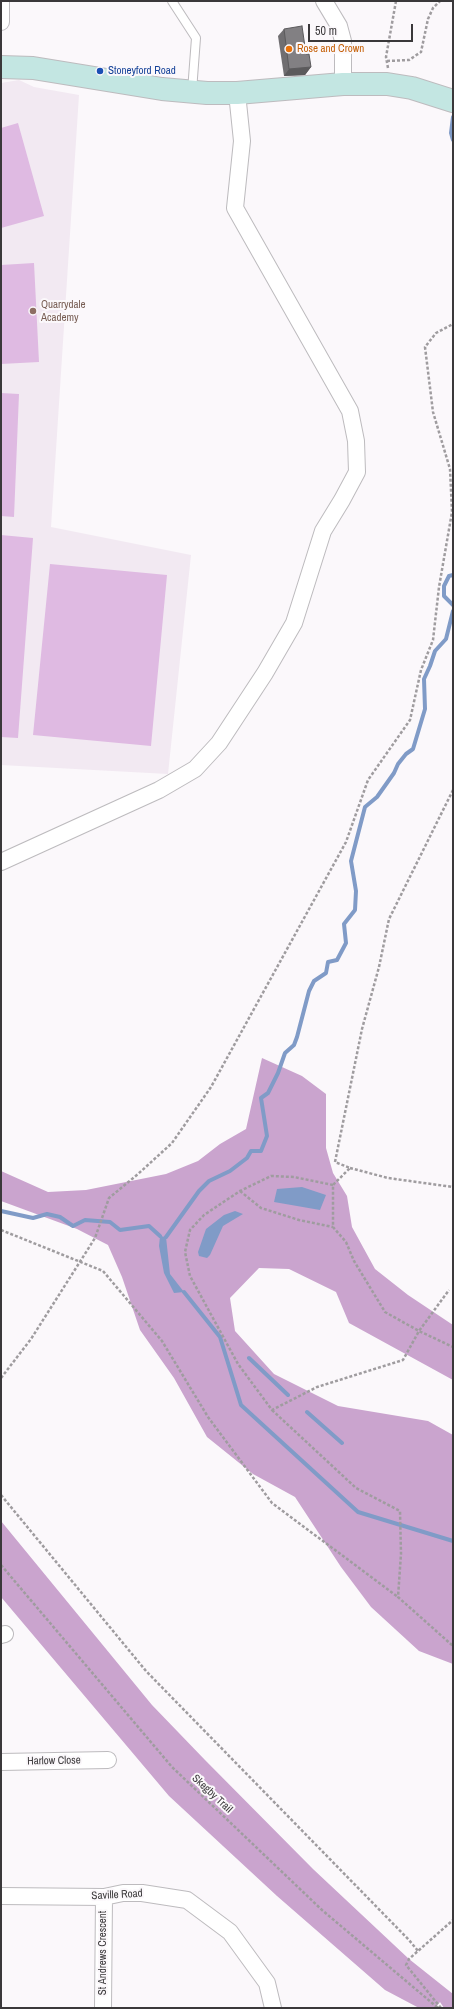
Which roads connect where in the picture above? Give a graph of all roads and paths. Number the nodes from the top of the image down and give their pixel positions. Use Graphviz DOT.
graph roads {
  1 [pos="1,1"];
  2 [pos="172,1"];
  3 [pos="324,1"];
  4 [pos="396,1"];
  5 [pos="440,1"];
  6 [pos="1,22"];
  7 [pos="387,61"];
  8 [pos="1,67"];
  9 [pos="343,84"];
  10 [pos="390,85"];
  11 [pos="192,92"];
  12 [pos="237,93"];
  13 [pos="448,99"];
  14 [pos="453,324"];
  15 [pos="453,790"];
  16 [pos="1,862"];
  17 [pos="350,1168"];
  18 [pos="333,1185"];
  19 [pos="453,1187"];
  20 [pos="240,1191"];
  21 [pos="333,1228"];
  22 [pos="1,1230"];
  23 [pos="80,1262"];
  24 [pos="449,1290"];
  25 [pos="419,1331"];
  26 [pos="453,1347"];
  27 [pos="1,1378"];
  28 [pos="272,1410"];
  29 [pos="1,1495"];
  30 [pos="1,1565"];
  31 [pos="398,1597"];
  32 [pos="453,1646"];
  33 [pos="108,1760"];
  34 [pos="1,1762"];
  35 [pos="1,1896"];
  36 [pos="104,1897"];
  37 [pos="453,1920"];
  38 [pos="418,1951"];
  39 [pos="103,2008"];
  40 [pos="273,2008"];
  41 [pos="440,2008"];
  1 -- 6 [label="street"];
  2 -- 11 [label="lane"];
  3 -- 9 [label="street"];
  4 -- 7 [label="path"];
  5 -- 7 [label="path"];
  7 -- 10 [label="path"];
  8 -- 11 [label="main road"];
  9 -- 10 [label="main road"];
  9 -- 12 [label="main road"];
  10 -- 13 [label="main road"];
  11 -- 12 [label="main road"];
  12 -- 16 [label="street"];
  14 -- 23 [label="path"];
  15 -- 17 [label="path"];
  17 -- 18 [label="path"];
  17 -- 19 [label="path"];
  18 -- 20 [label="path"];
  18 -- 21 [label="path"];
  20 -- 21 [label="path"];
  20 -- 28 [label="path"];
  21 -- 25 [label="path"];
  22 -- 23 [label="path"];
  23 -- 27 [label="path"];
  23 -- 31 [label="path"];
  24 -- 25 [label="path"];
  25 -- 26 [label="path"];
  25 -- 28 [label="path"];
  28 -- 31 [label="path"];
  29 -- 38 [label="path"];
  30 -- 41 [label="path, Skegby Trail"];
  31 -- 32 [label="path"];
  33 -- 34 [label="street, Harlow Close"];
  35 -- 36 [label="street, Saville Road"];
  36 -- 39 [label="street, St Andrews Crescent"];
  36 -- 40 [label="street, Saville Road"];
  37 -- 38 [label="path"];
  38 -- 41 [label="path"];
}
